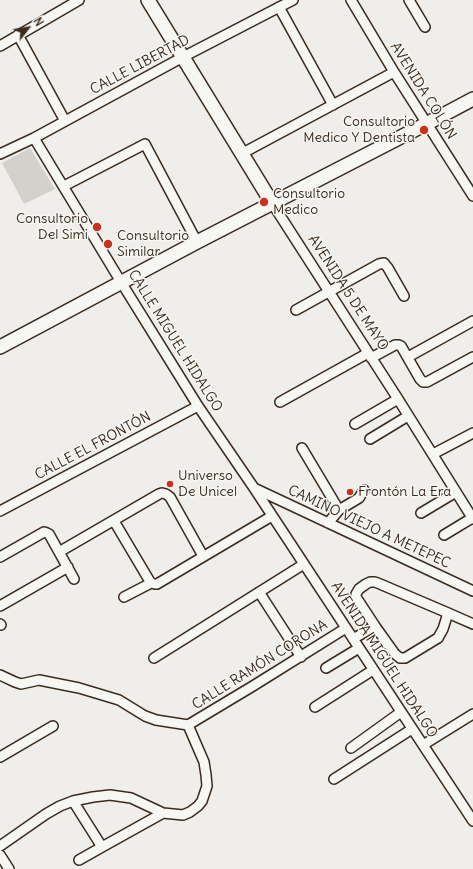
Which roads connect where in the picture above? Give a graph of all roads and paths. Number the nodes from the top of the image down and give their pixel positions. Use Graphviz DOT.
graph roads {
  1 [pos="79,0"];
  2 [pos="148,0"];
  3 [pos="293,0"];
  4 [pos="351,0"];
  5 [pos="409,0"];
  6 [pos="279,7"];
  7 [pos="425,26"];
  8 [pos="18,35"];
  9 [pos="0,46"];
  10 [pos="183,57"];
  11 [pos="394,72"];
  12 [pos="473,98"];
  13 [pos="333,105"];
  14 [pos="65,121"];
  15 [pos="426,124"];
  16 [pos="34,138"];
  17 [pos="0,154"];
  18 [pos="241,154"];
  19 [pos="64,186"];
  20 [pos="473,196"];
  21 [pos="272,203"];
  22 [pos="197,242"];
  23 [pos="121,282"];
  24 [pos="328,292"];
  25 [pos="404,296"];
  26 [pos="296,310"];
  27 [pos="473,320"];
  28 [pos="0,347"];
  29 [pos="369,356"];
  30 [pos="408,357"];
  31 [pos="473,357"];
  32 [pos="398,399"];
  33 [pos="280,402"];
  34 [pos="198,406"];
  35 [pos="408,416"];
  36 [pos="355,424"];
  37 [pos="473,433"];
  38 [pos="370,439"];
  39 [pos="302,448"];
  40 [pos="433,454"];
  41 [pos="254,488"];
  42 [pos="364,490"];
  43 [pos="456,492"];
  44 [pos="0,510"];
  45 [pos="339,510"];
  46 [pos="421,513"];
  47 [pos="272,516"];
  48 [pos="473,519"];
  49 [pos="114,521"];
  50 [pos="328,523"];
  51 [pos="444,535"];
  52 [pos="59,552"];
  53 [pos="203,556"];
  54 [pos="0,557"];
  55 [pos="304,564"];
  56 [pos="68,567"];
  57 [pos="74,579"];
  58 [pos="154,583"];
  59 [pos="473,591"];
  60 [pos="259,592"];
  61 [pos="124,598"];
  62 [pos="0,606"];
  63 [pos="448,613"];
  64 [pos="473,624"];
  65 [pos="375,626"];
  66 [pos="346,628"];
  67 [pos="353,639"];
  68 [pos="359,648"];
  69 [pos="301,657"];
  70 [pos="154,658"];
  71 [pos="326,668"];
  72 [pos="373,670"];
  73 [pos="0,675"];
  74 [pos="315,707"];
  75 [pos="401,712"];
  76 [pos="473,714"];
  77 [pos="188,725"];
  78 [pos="54,726"];
  79 [pos="412,729"];
  80 [pos="423,745"];
  81 [pos="351,748"];
  82 [pos="0,757"];
  83 [pos="334,779"];
  84 [pos="74,801"];
  85 [pos="163,813"];
  86 [pos="473,821"];
  87 [pos="0,846"];
  88 [pos="102,847"];
  89 [pos="0,855"];
  90 [pos="79,860"];
  91 [pos="9,869"];
  1 -- 8 [label="street"];
  2 -- 10 [label="main road, AVENIDA 5 DE MAYO"];
  3 -- 6 [label="street, CALLE LIBERTAD"];
  4 -- 11 [label="street, AVENIDA COLÓN"];
  5 -- 7 [label="street"];
  6 -- 10 [label="street, CALLE LIBERTAD"];
  6 -- 13 [label="street"];
  8 -- 9 [label="street"];
  8 -- 14 [label="street"];
  10 -- 14 [label="street, CALLE LIBERTAD"];
  10 -- 18 [label="main road, AVENIDA 5 DE MAYO"];
  11 -- 13 [label="street"];
  11 -- 15 [label="street, AVENIDA COLÓN"];
  12 -- 15 [label="main road"];
  13 -- 18 [label="street"];
  14 -- 16 [label="street, CALLE LIBERTAD"];
  15 -- 20 [label="street, AVENIDA COLÓN"];
  15 -- 21 [label="main road"];
  16 -- 17 [label="street, CALLE LIBERTAD"];
  16 -- 19 [label="street, CALLE MIGUEL HIDALGO"];
  18 -- 21 [label="main road, AVENIDA 5 DE MAYO"];
  19 -- 22 [label="street"];
  19 -- 23 [label="street, CALLE MIGUEL HIDALGO"];
  21 -- 22 [label="main road"];
  21 -- 24 [label="street, AVENIDA 5 DE MAYO"];
  22 -- 23 [label="main road"];
  23 -- 28 [label="main road"];
  23 -- 34 [label="street, CALLE MIGUEL HIDALGO"];
  24 -- 25 [label="street"];
  24 -- 26 [label="street"];
  24 -- 29 [label="street, AVENIDA 5 DE MAYO"];
  27 -- 30 [label="street"];
  29 -- 30 [label="street"];
  29 -- 32 [label="street, AVENIDA 5 DE MAYO"];
  29 -- 33 [label="street"];
  30 -- 31 [label="street"];
  32 -- 35 [label="street, AVENIDA 5 DE MAYO"];
  32 -- 36 [label="street"];
  34 -- 41 [label="street, CALLE MIGUEL HIDALGO"];
  34 -- 44 [label="street, CALLE EL FRONTÓN"];
  35 -- 38 [label="street"];
  35 -- 40 [label="street, AVENIDA 5 DE MAYO"];
  37 -- 40 [label="street"];
  39 -- 45 [label="street"];
  40 -- 43 [label="street, AVENIDA 5 DE MAYO"];
  41 -- 47 [label="street, CALLE MIGUEL HIDALGO"];
  41 -- 50 [label="street, CAMINO VIEJO A METEPEC"];
  42 -- 45 [label="street"];
  43 -- 46 [label="street"];
  43 -- 48 [label="street, AVENIDA 5 DE MAYO"];
  45 -- 50 [label="street"];
  47 -- 53 [label="street"];
  47 -- 55 [label="street, AVENIDA MIGUEL HIDALGO"];
  48 -- 51 [label="street"];
  49 -- 52 [label="street"];
  49 -- 53 [label="street"];
  49 -- 58 [label="street"];
  50 -- 59 [label="street, CAMINO VIEJO A METEPEC"];
  52 -- 54 [label="street"];
  52 -- 56 [label="street"];
  53 -- 58 [label="street"];
  55 -- 60 [label="street"];
  55 -- 66 [label="street, AVENIDA MIGUEL HIDALGO"];
  56 -- 57 [label="street"];
  56 -- 62 [label="street"];
  58 -- 61 [label="street"];
  60 -- 69 [label="street"];
  60 -- 70 [label="street"];
  63 -- 64 [label="street"];
  63 -- 65 [label="street"];
  63 -- 65 [label="street"];
  65 -- 67 [label="street"];
  66 -- 67 [label="street, AVENIDA MIGUEL HIDALGO"];
  66 -- 69 [label="street, CALLE RAMÓN CORONA"];
  67 -- 68 [label="street, AVENIDA MIGUEL HIDALGO"];
  68 -- 71 [label="street"];
  68 -- 72 [label="street, AVENIDA MIGUEL HIDALGO"];
  69 -- 77 [label="street, CALLE RAMÓN CORONA"];
  72 -- 74 [label="street"];
  72 -- 75 [label="street, AVENIDA MIGUEL HIDALGO"];
  73 -- 77 [label="street"];
  75 -- 79 [label="street, AVENIDA MIGUEL HIDALGO"];
  75 -- 81 [label="street"];
  76 -- 80 [label="street"];
  77 -- 85 [label="street"];
  78 -- 82 [label="street"];
  79 -- 80 [label="street, AVENIDA MIGUEL HIDALGO"];
  79 -- 83 [label="street"];
  80 -- 86 [label="street, AVENIDA MIGUEL HIDALGO"];
  84 -- 85 [label="street"];
  84 -- 87 [label="street"];
  84 -- 88 [label="street"];
  85 -- 88 [label="street"];
  88 -- 90 [label="street"];
  89 -- 91 [label="street"];
}
